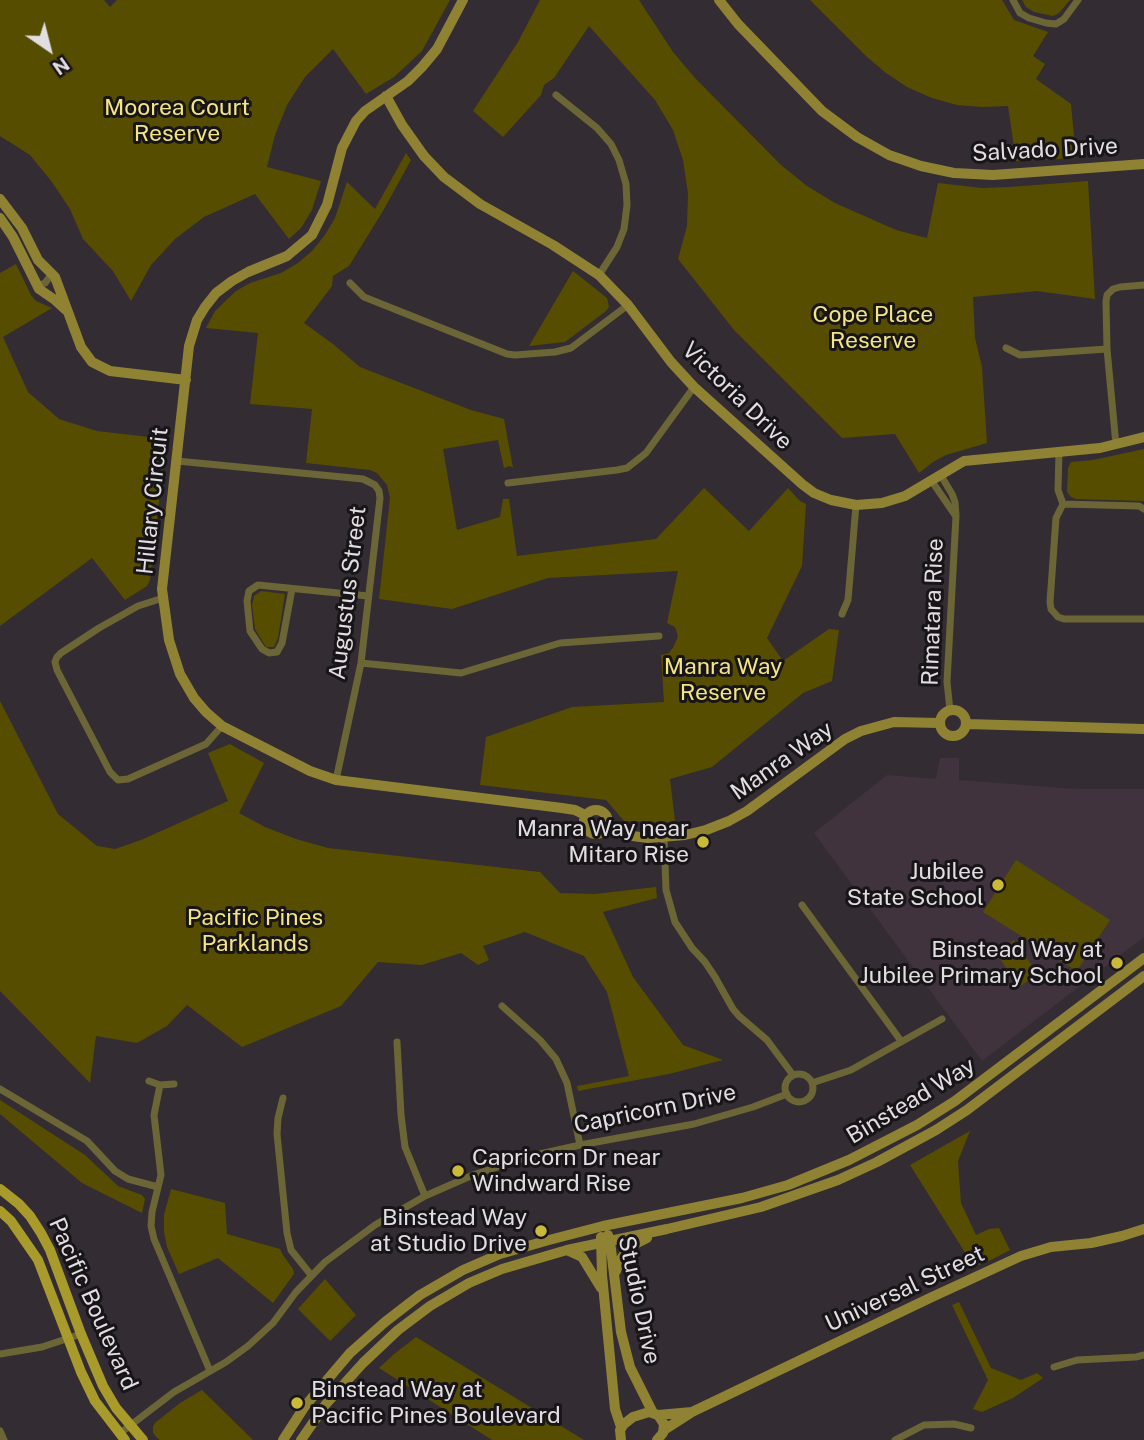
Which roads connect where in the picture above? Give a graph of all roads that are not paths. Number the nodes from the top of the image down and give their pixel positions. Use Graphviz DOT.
graph roads {
  1 [pos="463,0"];
  2 [pos="719,0"];
  3 [pos="1013,0"];
  4 [pos="1078,0"];
  5 [pos="556,94"];
  6 [pos="386,96"];
  7 [pos="1144,164"];
  8 [pos="0,199"];
  9 [pos="0,218"];
  10 [pos="52,274"];
  11 [pos="599,275"];
  12 [pos="350,283"];
  13 [pos="1144,285"];
  14 [pos="37,286"];
  15 [pos="628,305"];
  16 [pos="66,311"];
  17 [pos="1006,348"];
  18 [pos="1107,349"];
  19 [pos="186,380"];
  20 [pos="694,387"];
  21 [pos="1144,438"];
  22 [pos="1116,445"];
  23 [pos="1059,452"];
  24 [pos="177,461"];
  25 [pos="936,477"];
  26 [pos="508,483"];
  27 [pos="1063,504"];
  28 [pos="856,505"];
  29 [pos="1144,509"];
  30 [pos="292,589"];
  31 [pos="368,596"];
  32 [pos="163,598"];
  33 [pos="842,614"];
  34 [pos="1144,619"];
  35 [pos="659,636"];
  36 [pos="361,663"];
  37 [pos="950,710"];
  38 [pos="939,723"];
  39 [pos="967,724"];
  40 [pos="222,726"];
  41 [pos="1144,729"];
  42 [pos="336,780"];
  43 [pos="585,815"];
  44 [pos="606,829"];
  45 [pos="664,837"];
  46 [pos="802,905"];
  47 [pos="1144,958"];
  48 [pos="1144,976"];
  49 [pos="502,1006"];
  50 [pos="942,1019"];
  51 [pos="901,1041"];
  52 [pos="397,1042"];
  53 [pos="793,1075"];
  54 [pos="149,1081"];
  55 [pos="813,1083"];
  56 [pos="174,1084"];
  57 [pos="160,1086"];
  58 [pos="0,1089"];
  59 [pos="787,1094"];
  60 [pos="283,1098"];
  61 [pos="580,1145"];
  62 [pos="159,1187"];
  63 [pos="0,1189"];
  64 [pos="425,1196"];
  65 [pos="0,1211"];
  66 [pos="604,1226"];
  67 [pos="1144,1229"];
  68 [pos="667,1230"];
  69 [pos="605,1242"];
  70 [pos="567,1250"];
  71 [pos="311,1275"];
  72 [pos="614,1276"];
  73 [pos="604,1295"];
  74 [pos="81,1334"];
  75 [pos="68,1339"];
  76 [pos="0,1354"];
  77 [pos="1144,1355"];
  78 [pos="1054,1367"];
  79 [pos="210,1371"];
  80 [pos="692,1412"];
  81 [pos="655,1414"];
  82 [pos="131,1426"];
  83 [pos="971,1428"];
  84 [pos="619,1436"];
  85 [pos="122,1437"];
  86 [pos="661,1437"];
  87 [pos="143,1440"];
  88 [pos="283,1440"];
  89 [pos="301,1440"];
  90 [pos="895,1440"];
  1 -- 6 [label="street, Hillary Circuit"];
  2 -- 7 [label="street, Salvado Drive"];
  3 -- 4 [label="street"];
  5 -- 11 [label="street"];
  6 -- 11 [label="street, Victoria Drive"];
  6 -- 19 [label="street, Hillary Circuit"];
  8 -- 10 [label="street"];
  9 -- 14 [label="street"];
  10 -- 14 [label="street"];
  10 -- 16 [label="street"];
  11 -- 15 [label="street, Victoria Drive"];
  12 -- 15 [label="street"];
  13 -- 18 [label="street"];
  14 -- 16 [label="street"];
  15 -- 20 [label="street, Victoria Drive"];
  16 -- 19 [label="street"];
  17 -- 18 [label="street"];
  18 -- 22 [label="street"];
  19 -- 24 [label="street, Hillary Circuit"];
  20 -- 26 [label="street"];
  20 -- 28 [label="street, Victoria Drive"];
  21 -- 22 [label="street, Victoria Drive"];
  22 -- 23 [label="street, Victoria Drive"];
  23 -- 25 [label="street, Victoria Drive"];
  23 -- 27 [label="street"];
  24 -- 31 [label="street, Augustus Street"];
  24 -- 32 [label="street, Hillary Circuit"];
  25 -- 28 [label="street, Victoria Drive"];
  25 -- 37 [label="street, Rimatara Rise"];
  27 -- 29 [label="street"];
  27 -- 34 [label="street"];
  28 -- 33 [label="street"];
  30 -- 30 [label="street"];
  30 -- 31 [label="street"];
  31 -- 36 [label="street, Augustus Street"];
  32 -- 40 [label="street, Hillary Circuit"];
  32 -- 40 [label="street"];
  35 -- 36 [label="street"];
  36 -- 42 [label="street, Augustus Street"];
  37 -- 38 [label="street"];
  37 -- 39 [label="street"];
  38 -- 39 [label="street, Manra Way"];
  38 -- 45 [label="street, Manra Way"];
  39 -- 41 [label="street, Manra Way"];
  40 -- 42 [label="street, Hillary Circuit"];
  42 -- 43 [label="street, Hillary Circuit"];
  43 -- 44 [label="street"];
  43 -- 44 [label="street"];
  44 -- 45 [label="street, Manra Way"];
  45 -- 53 [label="street"];
  46 -- 51 [label="street"];
  47 -- 66 [label="street, Binstead Way"];
  48 -- 68 [label="street, Binstead Way"];
  49 -- 61 [label="street"];
  50 -- 51 [label="street"];
  51 -- 55 [label="street"];
  52 -- 64 [label="street"];
  53 -- 55 [label="street"];
  53 -- 59 [label="street"];
  54 -- 57 [label="street"];
  55 -- 59 [label="street"];
  56 -- 57 [label="street"];
  57 -- 62 [label="street"];
  58 -- 62 [label="street"];
  59 -- 61 [label="street, Capricorn Drive"];
  60 -- 71 [label="street"];
  61 -- 64 [label="street, Capricorn Drive"];
  62 -- 79 [label="street"];
  63 -- 74 [label="main road, Pacific Boulevard"];
  64 -- 71 [label="street, Capricorn Drive"];
  65 -- 75 [label="main road, Pacific Boulevard"];
  66 -- 69 [label="street, Studio Drive"];
  66 -- 88 [label="street, Binstead Way"];
  67 -- 80 [label="street, Universal Street"];
  68 -- 69 [label="street, Binstead Way"];
  68 -- 72 [label="street"];
  69 -- 70 [label="street, Binstead Way"];
  69 -- 72 [label="street, Studio Drive"];
  69 -- 73 [label="street, Studio Drive"];
  70 -- 73 [label="street"];
  70 -- 89 [label="street, Binstead Way"];
  71 -- 79 [label="street, Capricorn Drive"];
  72 -- 81 [label="street, Studio Drive"];
  73 -- 84 [label="street, Studio Drive"];
  74 -- 75 [label="street"];
  74 -- 82 [label="main road, Pacific Boulevard"];
  75 -- 76 [label="street"];
  75 -- 85 [label="main road, Pacific Boulevard"];
  77 -- 78 [label="street"];
  79 -- 82 [label="street, Capricorn Drive"];
  80 -- 81 [label="street, Universal Street"];
  80 -- 86 [label="street, Universal Street"];
  81 -- 84 [label="street, Universal Street"];
  81 -- 86 [label="street, Studio Drive"];
  82 -- 85 [label="street, Capricorn Drive"];
  82 -- 87 [label="main road, Pacific Boulevard"];
  83 -- 90 [label="street"];
}
